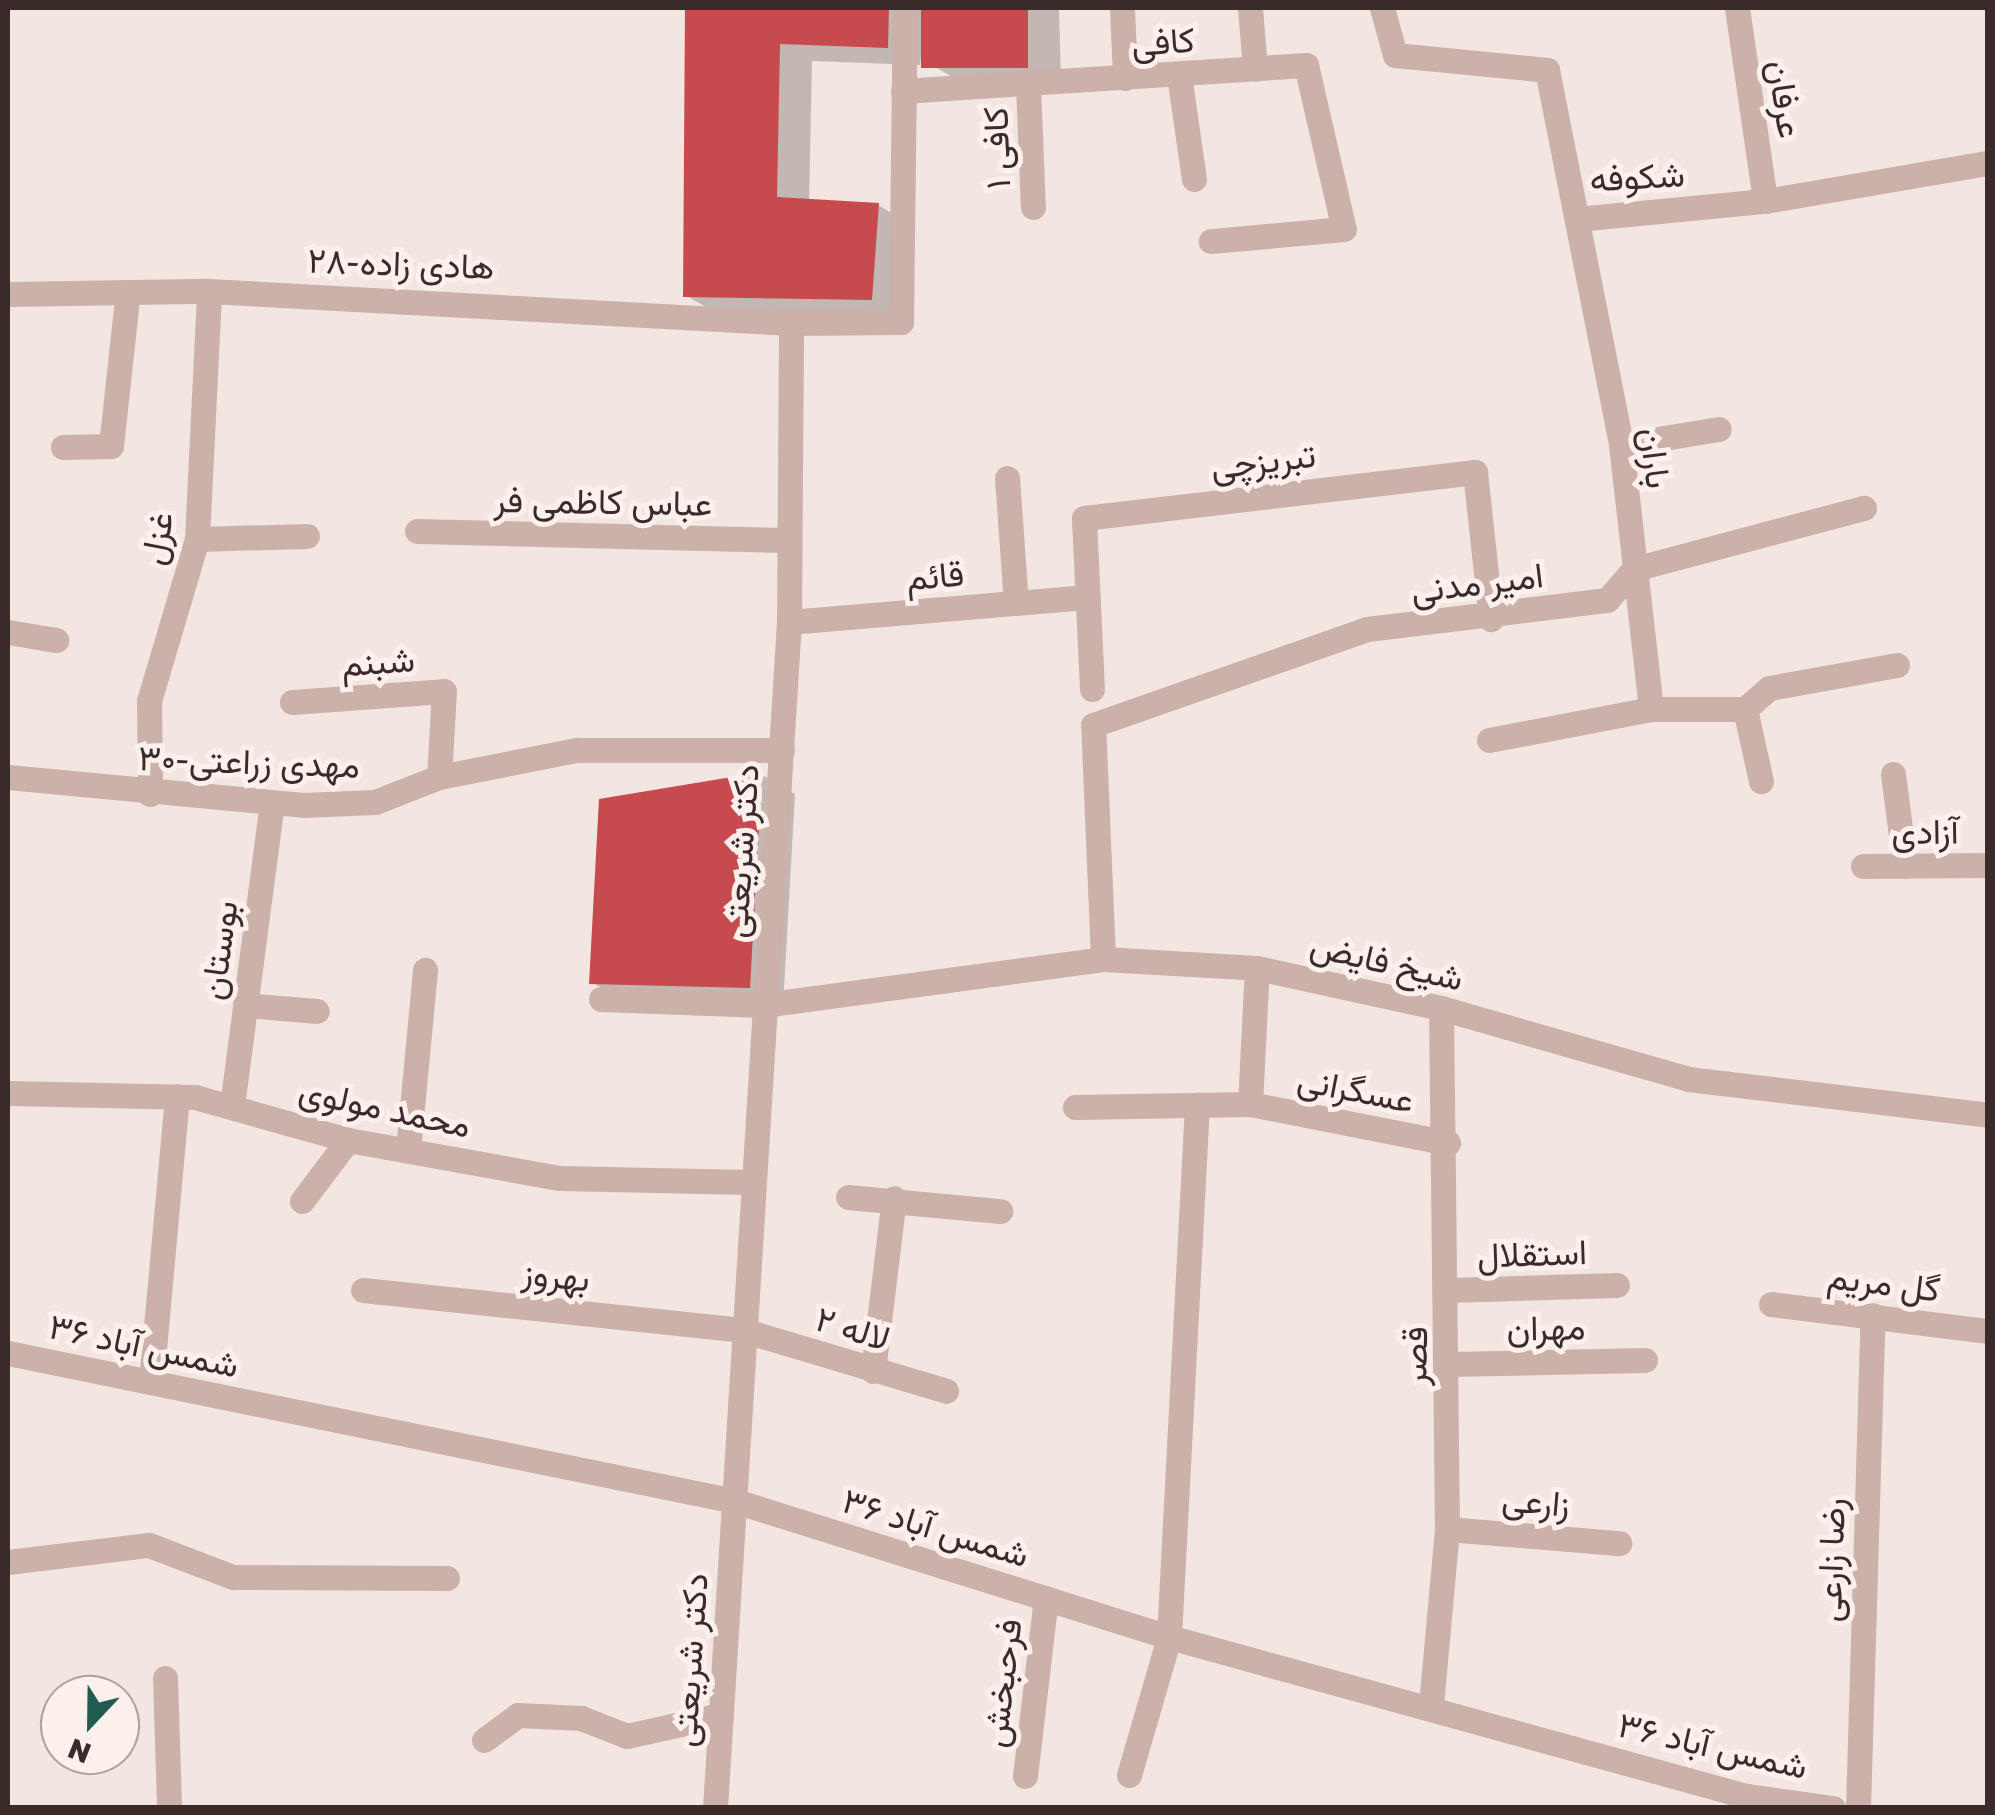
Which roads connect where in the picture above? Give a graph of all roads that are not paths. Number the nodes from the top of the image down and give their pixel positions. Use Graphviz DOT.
graph roads {
  1 [pos="904,8"];
  2 [pos="1122,8"];
  3 [pos="1250,8"];
  4 [pos="1382,8"];
  5 [pos="1737,8"];
  6 [pos="1254,69"];
  7 [pos="1179,74"];
  8 [pos="1125,78"];
  9 [pos="1028,85"];
  10 [pos="903,91"];
  11 [pos="1988,163"];
  12 [pos="1194,179"];
  13 [pos="1765,201"];
  14 [pos="1033,207"];
  15 [pos="1577,220"];
  16 [pos="1211,241"];
  17 [pos="209,291"];
  18 [pos="8,294"];
  19 [pos="126,299"];
  20 [pos="792,323"];
  21 [pos="1719,429"];
  22 [pos="1621,446"];
  23 [pos="64,447"];
  24 [pos="1007,478"];
  25 [pos="1864,508"];
  26 [pos="417,531"];
  27 [pos="306,536"];
  28 [pos="196,538"];
  29 [pos="788,540"];
  30 [pos="1634,569"];
  31 [pos="1087,597"];
  32 [pos="1016,603"];
  33 [pos="1492,619"];
  34 [pos="789,622"];
  35 [pos="8,632"];
  36 [pos="56,640"];
  37 [pos="1897,665"];
  38 [pos="1092,689"];
  39 [pos="292,702"];
  40 [pos="1651,709"];
  41 [pos="1745,710"];
  42 [pos="1489,740"];
  43 [pos="782,750"];
  44 [pos="1893,774"];
  45 [pos="8,776"];
  46 [pos="439,778"];
  47 [pos="1761,781"];
  48 [pos="150,794"];
  49 [pos="272,804"];
  50 [pos="1988,865"];
  51 [pos="1864,866"];
  52 [pos="1904,866"];
  53 [pos="1103,959"];
  54 [pos="1257,968"];
  55 [pos="425,970"];
  56 [pos="602,999"];
  57 [pos="246,1005"];
  58 [pos="764,1005"];
  59 [pos="1441,1008"];
  60 [pos="318,1011"];
  61 [pos="8,1093"];
  62 [pos="177,1096"];
  63 [pos="1250,1104"];
  64 [pos="1198,1105"];
  65 [pos="232,1106"];
  66 [pos="1075,1107"];
  67 [pos="1988,1115"];
  68 [pos="348,1140"];
  69 [pos="1448,1144"];
  70 [pos="408,1150"];
  71 [pos="748,1182"];
  72 [pos="848,1196"];
  73 [pos="894,1198"];
  74 [pos="302,1201"];
  75 [pos="1000,1211"];
  76 [pos="1617,1285"];
  77 [pos="363,1290"];
  78 [pos="1449,1290"];
  79 [pos="1771,1304"];
  80 [pos="1873,1315"];
  81 [pos="742,1330"];
  82 [pos="1988,1331"];
  83 [pos="8,1353"];
  84 [pos="1646,1360"];
  85 [pos="1449,1364"];
  86 [pos="872,1371"];
  87 [pos="151,1382"];
  88 [pos="946,1391"];
  89 [pos="734,1501"];
  90 [pos="1447,1529"];
  91 [pos="1619,1542"];
  92 [pos="8,1562"];
  93 [pos="447,1578"];
  94 [pos="1046,1598"];
  95 [pos="1169,1637"];
  96 [pos="165,1678"];
  97 [pos="1431,1705"];
  98 [pos="721,1715"];
  99 [pos="484,1740"];
  100 [pos="1129,1774"];
  101 [pos="1025,1776"];
  102 [pos="168,1808"];
  103 [pos="715,1808"];
  104 [pos="1833,1808"];
  105 [pos="1858,1808"];
  1 -- 10 [label="street"];
  2 -- 8 [label="street"];
  3 -- 6 [label="street"];
  4 -- 15 [label="street, شکوفه"];
  5 -- 13 [label="street, عرفان"];
  6 -- 7 [label="street, کافی"];
  6 -- 16 [label="street, کافی"];
  7 -- 8 [label="street, کافی"];
  7 -- 12 [label="street"];
  8 -- 9 [label="street, کافی"];
  9 -- 10 [label="street, کافی"];
  9 -- 14 [label="street, کافی ۱"];
  10 -- 20 [label="street"];
  11 -- 13 [label="street, شکوفه"];
  13 -- 15 [label="street, شکوفه"];
  15 -- 22 [label="street, باران"];
  17 -- 19 [label="street, ۲۸-هادی زاده"];
  17 -- 20 [label="street, ۲۸-هادی زاده"];
  17 -- 28 [label="street, غزل"];
  18 -- 19 [label="street, ۲۸-هادی زاده"];
  19 -- 23 [label="street"];
  20 -- 29 [label="street, دکتر شریعتی"];
  21 -- 22 [label="street"];
  22 -- 30 [label="street, باران"];
  24 -- 32 [label="street"];
  25 -- 30 [label="street, امیر مدنی"];
  26 -- 29 [label="street, عباس کاظمی فر"];
  27 -- 28 [label="street"];
  28 -- 48 [label="street, غزل"];
  29 -- 34 [label="street, دکتر شریعتی"];
  30 -- 33 [label="street, امیر مدنی"];
  30 -- 40 [label="street, باران"];
  31 -- 32 [label="street, قائم"];
  31 -- 33 [label="street, تبریزچی"];
  31 -- 38 [label="street, تبریزچی"];
  32 -- 34 [label="street, قائم"];
  33 -- 53 [label="street, امیر مدنی"];
  34 -- 43 [label="street, دکتر شریعتی"];
  35 -- 36 [label="street"];
  37 -- 41 [label="street"];
  39 -- 46 [label="street, شبنم"];
  40 -- 41 [label="street"];
  40 -- 42 [label="street"];
  41 -- 47 [label="street"];
  43 -- 46 [label="street, ۳۰-مهدی زراعتی"];
  43 -- 58 [label="street, دکتر شریعتی"];
  44 -- 52 [label="street"];
  45 -- 48 [label="street, ۳۰-مهدی زراعتی"];
  46 -- 49 [label="street, ۳۰-مهدی زراعتی"];
  48 -- 49 [label="street, ۳۰-مهدی زراعتی"];
  49 -- 57 [label="street, بوستان"];
  50 -- 52 [label="street, آزادی"];
  51 -- 52 [label="street, آزادی"];
  53 -- 54 [label="street, شیخ فایض"];
  53 -- 58 [label="street, شیخ فایض"];
  54 -- 59 [label="street, شیخ فایض"];
  54 -- 63 [label="street, عسگرانی"];
  55 -- 70 [label="street"];
  56 -- 58 [label="street, شیخ فایض"];
  57 -- 60 [label="street"];
  57 -- 65 [label="street, بوستان"];
  58 -- 71 [label="street, دکتر شریعتی"];
  59 -- 67 [label="street, شیخ فایض"];
  59 -- 69 [label="street, قصر"];
  61 -- 62 [label="street, محمد مولوی"];
  62 -- 65 [label="street, محمد مولوی"];
  62 -- 87 [label="street"];
  63 -- 64 [label="street, عسگرانی"];
  63 -- 69 [label="street, عسگرانی"];
  64 -- 66 [label="street, عسگرانی"];
  64 -- 95 [label="street"];
  65 -- 68 [label="street, محمد مولوی"];
  68 -- 70 [label="street, محمد مولوی"];
  68 -- 74 [label="street"];
  69 -- 78 [label="street, قصر"];
  70 -- 71 [label="street, محمد مولوی"];
  71 -- 81 [label="street, دکتر شریعتی"];
  72 -- 73 [label="street"];
  73 -- 75 [label="street"];
  73 -- 86 [label="street"];
  76 -- 78 [label="street, استقلال"];
  77 -- 81 [label="street, بهروز"];
  78 -- 85 [label="street, قصر"];
  79 -- 80 [label="street, گل مریم"];
  80 -- 82 [label="street, گل مریم"];
  80 -- 105 [label="street, رضا زارعی"];
  81 -- 86 [label="street, لاله ۲"];
  81 -- 89 [label="street, دکتر شریعتی"];
  83 -- 87 [label="street, شمس آباد ۳۶"];
  84 -- 85 [label="street, مهران"];
  85 -- 90 [label="street, قصر"];
  86 -- 88 [label="street, لاله ۲"];
  87 -- 89 [label="street, شمس آباد ۳۶"];
  89 -- 94 [label="street, شمس آباد ۳۶"];
  89 -- 98 [label="street, دکتر شریعتی"];
  90 -- 91 [label="street, زارعی"];
  90 -- 97 [label="street, قصر"];
  92 -- 93 [label="street"];
  94 -- 95 [label="street, شمس آباد ۳۶"];
  94 -- 101 [label="street, فرحبخش"];
  95 -- 97 [label="street, شمس آباد ۳۶"];
  95 -- 100 [label="street"];
  96 -- 102 [label="street"];
  97 -- 104 [label="street, شمس آباد ۳۶"];
  98 -- 99 [label="street"];
  98 -- 103 [label="street, دکتر شریعتی"];
}
